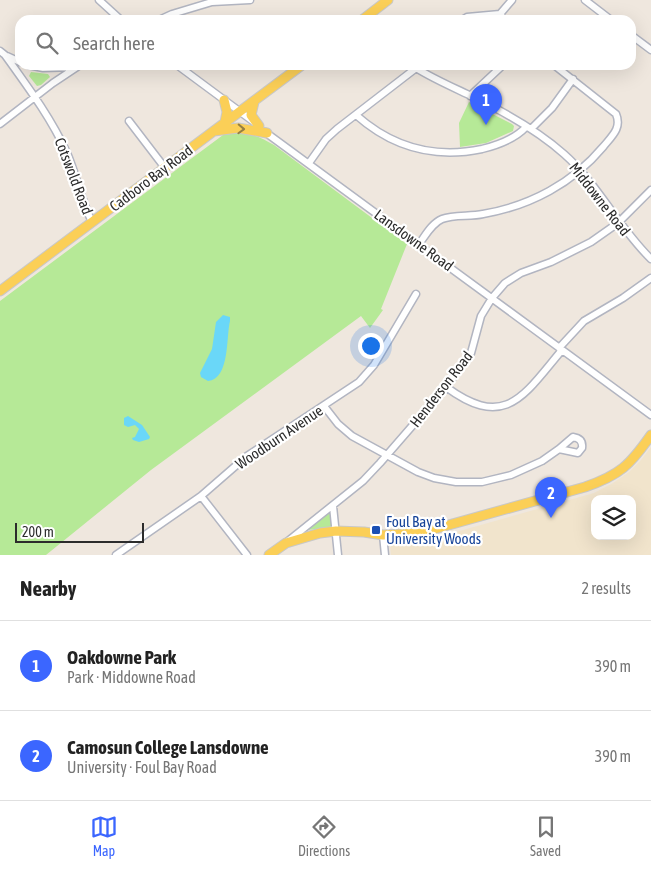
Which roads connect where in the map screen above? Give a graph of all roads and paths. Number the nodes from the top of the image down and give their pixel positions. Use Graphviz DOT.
graph roads {
  1 [pos="99,0"];
  2 [pos="250,0"];
  3 [pos="388,0"];
  4 [pos="512,0"];
  5 [pos="585,0"];
  6 [pos="500,14"];
  7 [pos="115,15"];
  8 [pos="170,15"];
  9 [pos="368,15"];
  10 [pos="492,15"];
  11 [pos="604,15"];
  12 [pos="636,39"];
  13 [pos="651,50"];
  14 [pos="3,53"];
  15 [pos="15,59"];
  16 [pos="15,69"];
  17 [pos="15,70"];
  18 [pos="73,70"];
  19 [pos="184,70"];
  20 [pos="296,70"];
  21 [pos="413,70"];
  22 [pos="425,70"];
  23 [pos="498,70"];
  24 [pos="561,70"];
  25 [pos="573,79"];
  26 [pos="470,96"];
  27 [pos="36,98"];
  28 [pos="224,100"];
  29 [pos="254,102"];
  30 [pos="240,111"];
  31 [pos="356,115"];
  32 [pos="129,121"];
  33 [pos="225,122"];
  34 [pos="0,124"];
  35 [pos="259,126"];
  36 [pos="528,128"];
  37 [pos="214,131"];
  38 [pos="267,133"];
  39 [pos="309,163"];
  40 [pos="165,168"];
  41 [pos="580,170"];
  42 [pos="651,190"];
  43 [pos="92,222"];
  44 [pos="618,223"];
  45 [pos="419,244"];
  46 [pos="651,259"];
  47 [pos="651,278"];
  48 [pos="0,291"];
  49 [pos="416,294"];
  50 [pos="492,298"];
  51 [pos="561,349"];
  52 [pos="446,387"];
  53 [pos="324,406"];
  54 [pos="651,415"];
  55 [pos="651,435"];
  56 [pos="559,449"];
  57 [pos="387,455"];
  58 [pos="201,496"];
  59 [pos="333,506"];
  60 [pos="336,530"];
  61 [pos="383,535"];
  62 [pos="286,543"];
  63 [pos="116,555"];
  64 [pos="246,555"];
  65 [pos="269,555"];
  66 [pos="338,555"];
  67 [pos="385,555"];
  1 -- 7 [label="street"];
  2 -- 8 [label="street"];
  3 -- 9 [label="main road"];
  4 -- 6 [label="street"];
  5 -- 11 [label="street"];
  6 -- 10 [label="street"];
  12 -- 13 [label="street"];
  14 -- 15 [label="street, Cotswold Road"];
  14 -- 16 [label="street, Cotswold Road"];
  17 -- 27 [label="street, Cotswold Road"];
  18 -- 27 [label="street"];
  19 -- 28 [label="street, Lansdowne Road"];
  20 -- 29 [label="main road, Cadboro Bay Road"];
  21 -- 31 [label="street"];
  22 -- 26 [label="street, Middowne Road"];
  23 -- 26 [label="street"];
  24 -- 25 [label="street"];
  25 -- 36 [label="street"];
  25 -- 41 [label="street"];
  26 -- 36 [label="street, Middowne Road"];
  27 -- 34 [label="street"];
  27 -- 43 [label="street, Cotswold Road"];
  28 -- 30 [label="street, Lansdowne Road"];
  28 -- 33 [label="main road"];
  29 -- 30 [label="main road, Cadboro Bay Road"];
  29 -- 35 [label="main road"];
  30 -- 33 [label="main road, Cadboro Bay Road"];
  30 -- 35 [label="street, Lansdowne Road"];
  31 -- 36 [label="street"];
  31 -- 39 [label="street"];
  32 -- 40 [label="street"];
  33 -- 37 [label="main road, Cadboro Bay Road"];
  35 -- 38 [label="street, Lansdowne Road"];
  36 -- 41 [label="street, Middowne Road"];
  37 -- 38 [label="main road, one-way"];
  37 -- 40 [label="main road, Cadboro Bay Road"];
  38 -- 39 [label="street, Lansdowne Road"];
  39 -- 45 [label="street, Lansdowne Road"];
  40 -- 43 [label="main road, Cadboro Bay Road"];
  41 -- 44 [label="street, Middowne Road"];
  41 -- 45 [label="street"];
  42 -- 44 [label="street, Henderson Road"];
  43 -- 48 [label="main road, Cadboro Bay Road"];
  44 -- 46 [label="street, Middowne Road"];
  44 -- 50 [label="street, Henderson Road"];
  45 -- 50 [label="street, Lansdowne Road"];
  47 -- 51 [label="street"];
  49 -- 53 [label="street, Woodburn Avenue"];
  50 -- 51 [label="street, Lansdowne Road"];
  50 -- 52 [label="street, Henderson Road"];
  51 -- 52 [label="street"];
  51 -- 54 [label="street, Lansdowne Road"];
  52 -- 57 [label="street, Henderson Road"];
  53 -- 57 [label="street"];
  53 -- 58 [label="street, Woodburn Avenue"];
  55 -- 61 [label="main road"];
  56 -- 57 [label="street"];
  57 -- 59 [label="street, Henderson Road"];
  58 -- 63 [label="street, Woodburn Avenue"];
  58 -- 64 [label="street"];
  59 -- 60 [label="street"];
  59 -- 62 [label="street, Henderson Road"];
  60 -- 61 [label="main road"];
  60 -- 62 [label="main road"];
  60 -- 66 [label="street"];
  61 -- 67 [label="street"];
  62 -- 65 [label="main road, Henderson Road"];
}
